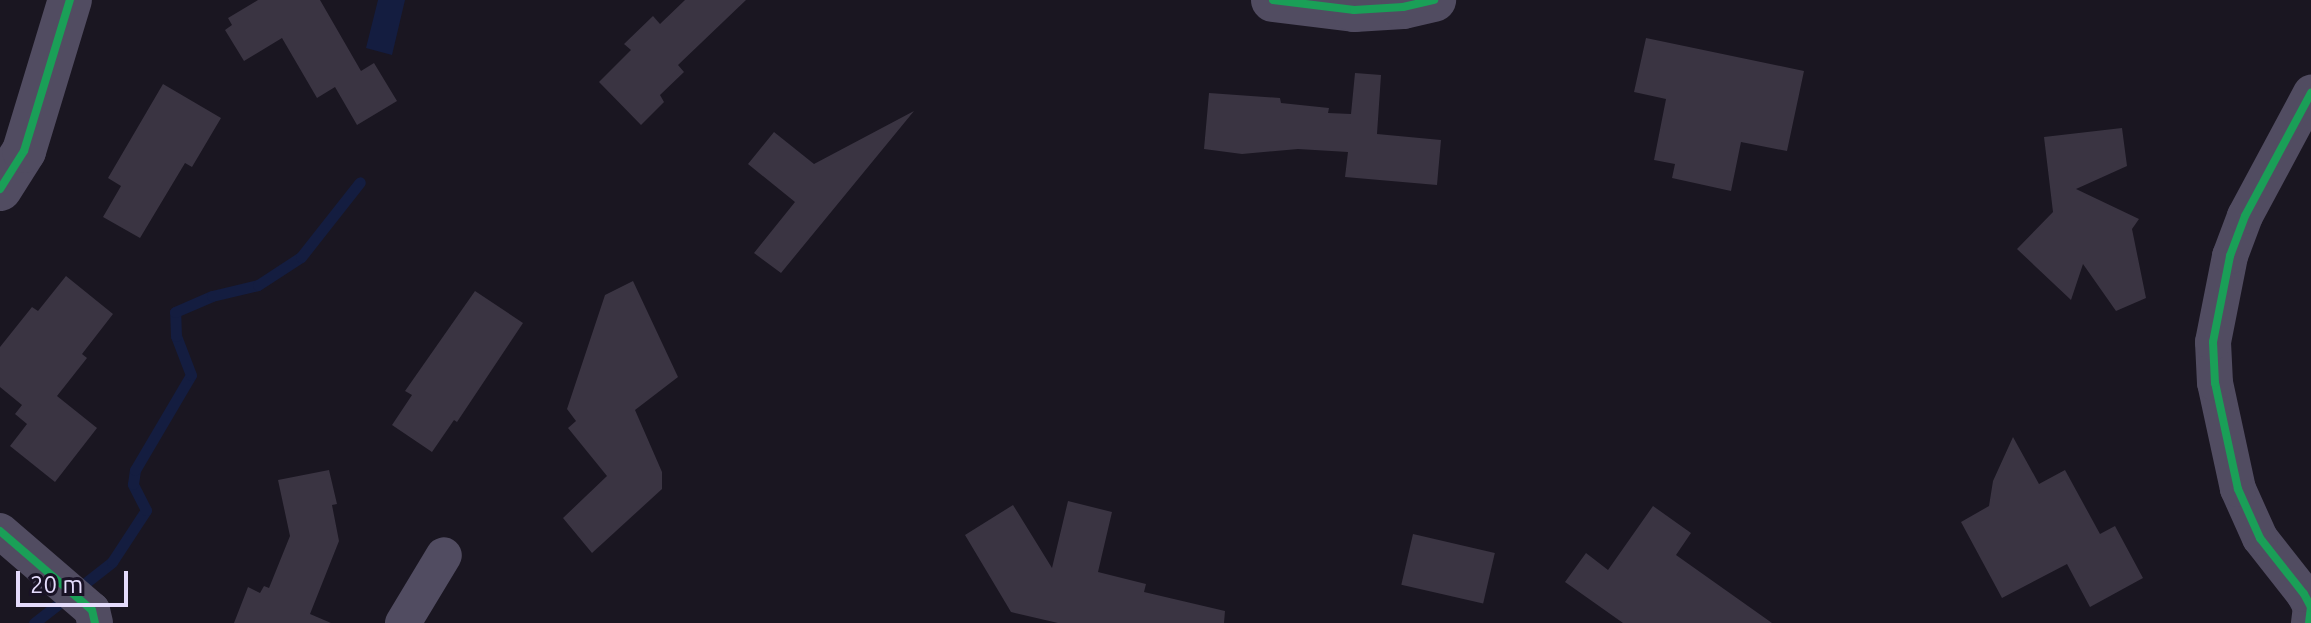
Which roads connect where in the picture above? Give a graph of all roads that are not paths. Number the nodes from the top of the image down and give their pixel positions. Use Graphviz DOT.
graph roads {
  1 [pos="70,0"];
  2 [pos="1273,0"];
  3 [pos="1434,0"];
  4 [pos="2311,93"];
  5 [pos="0,189"];
  6 [pos="0,531"];
  7 [pos="444,555"];
  8 [pos="93,616"];
  9 [pos="403,623"];
  10 [pos="2309,623"];
  1 -- 5 [label="street"];
  2 -- 3 [label="street"];
  4 -- 10 [label="street"];
  6 -- 8 [label="street"];
  7 -- 9 [label="street"];
}
